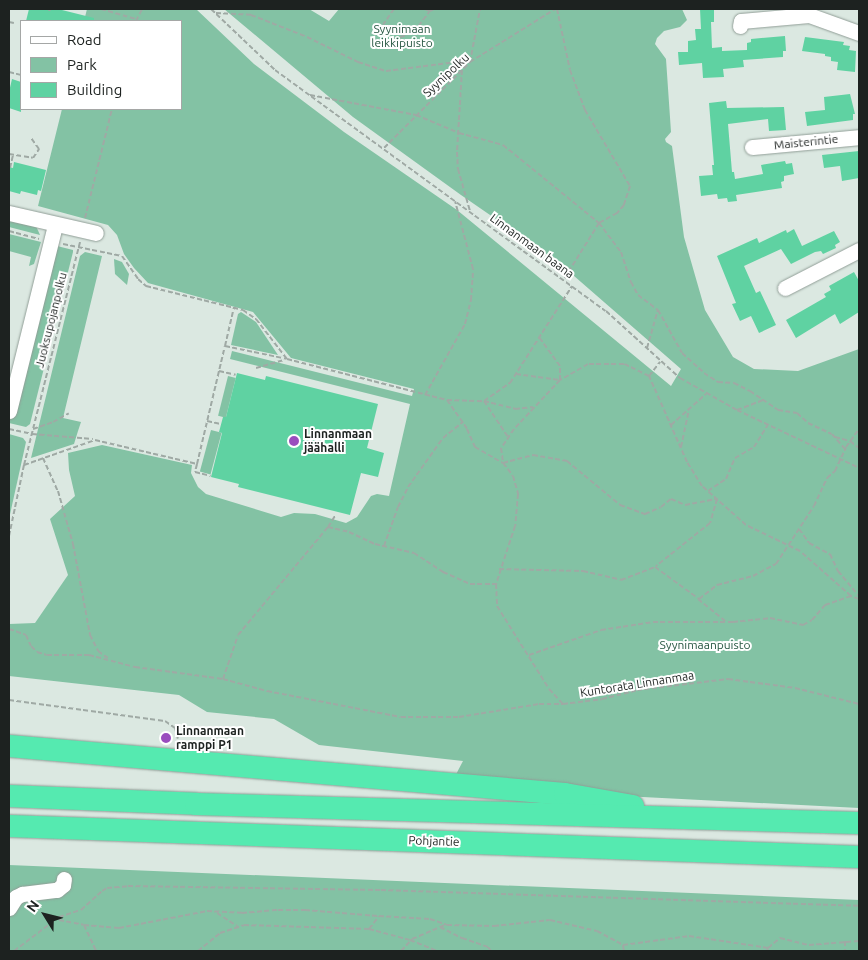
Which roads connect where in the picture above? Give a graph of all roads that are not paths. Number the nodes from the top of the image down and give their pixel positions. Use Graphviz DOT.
graph roads {
  1 [pos="740,26"];
  2 [pos="859,33"];
  3 [pos="859,137"];
  4 [pos="752,147"];
  5 [pos="9,213"];
  6 [pos="55,225"];
  7 [pos="89,232"];
  8 [pos="859,250"];
  9 [pos="785,288"];
  10 [pos="9,411"];
  11 [pos="9,746"];
  12 [pos="9,796"];
  13 [pos="718,820"];
  14 [pos="859,823"];
  15 [pos="9,826"];
  16 [pos="76,828"];
  17 [pos="9,836"];
  18 [pos="859,857"];
  19 [pos="64,879"];
  20 [pos="9,908"];
  1 -- 2 [label="street"];
  3 -- 4 [label="street, Maisterintie"];
  5 -- 6 [label="street"];
  6 -- 7 [label="street"];
  6 -- 10 [label="street"];
  8 -- 9 [label="street"];
  11 -- 13 [label="highway"];
  12 -- 13 [label="highway"];
  13 -- 14 [label="highway"];
  15 -- 16 [label="highway, Pohjantie"];
  16 -- 17 [label="highway"];
  16 -- 18 [label="highway, Pohjantie"];
  19 -- 20 [label="street"];
}
